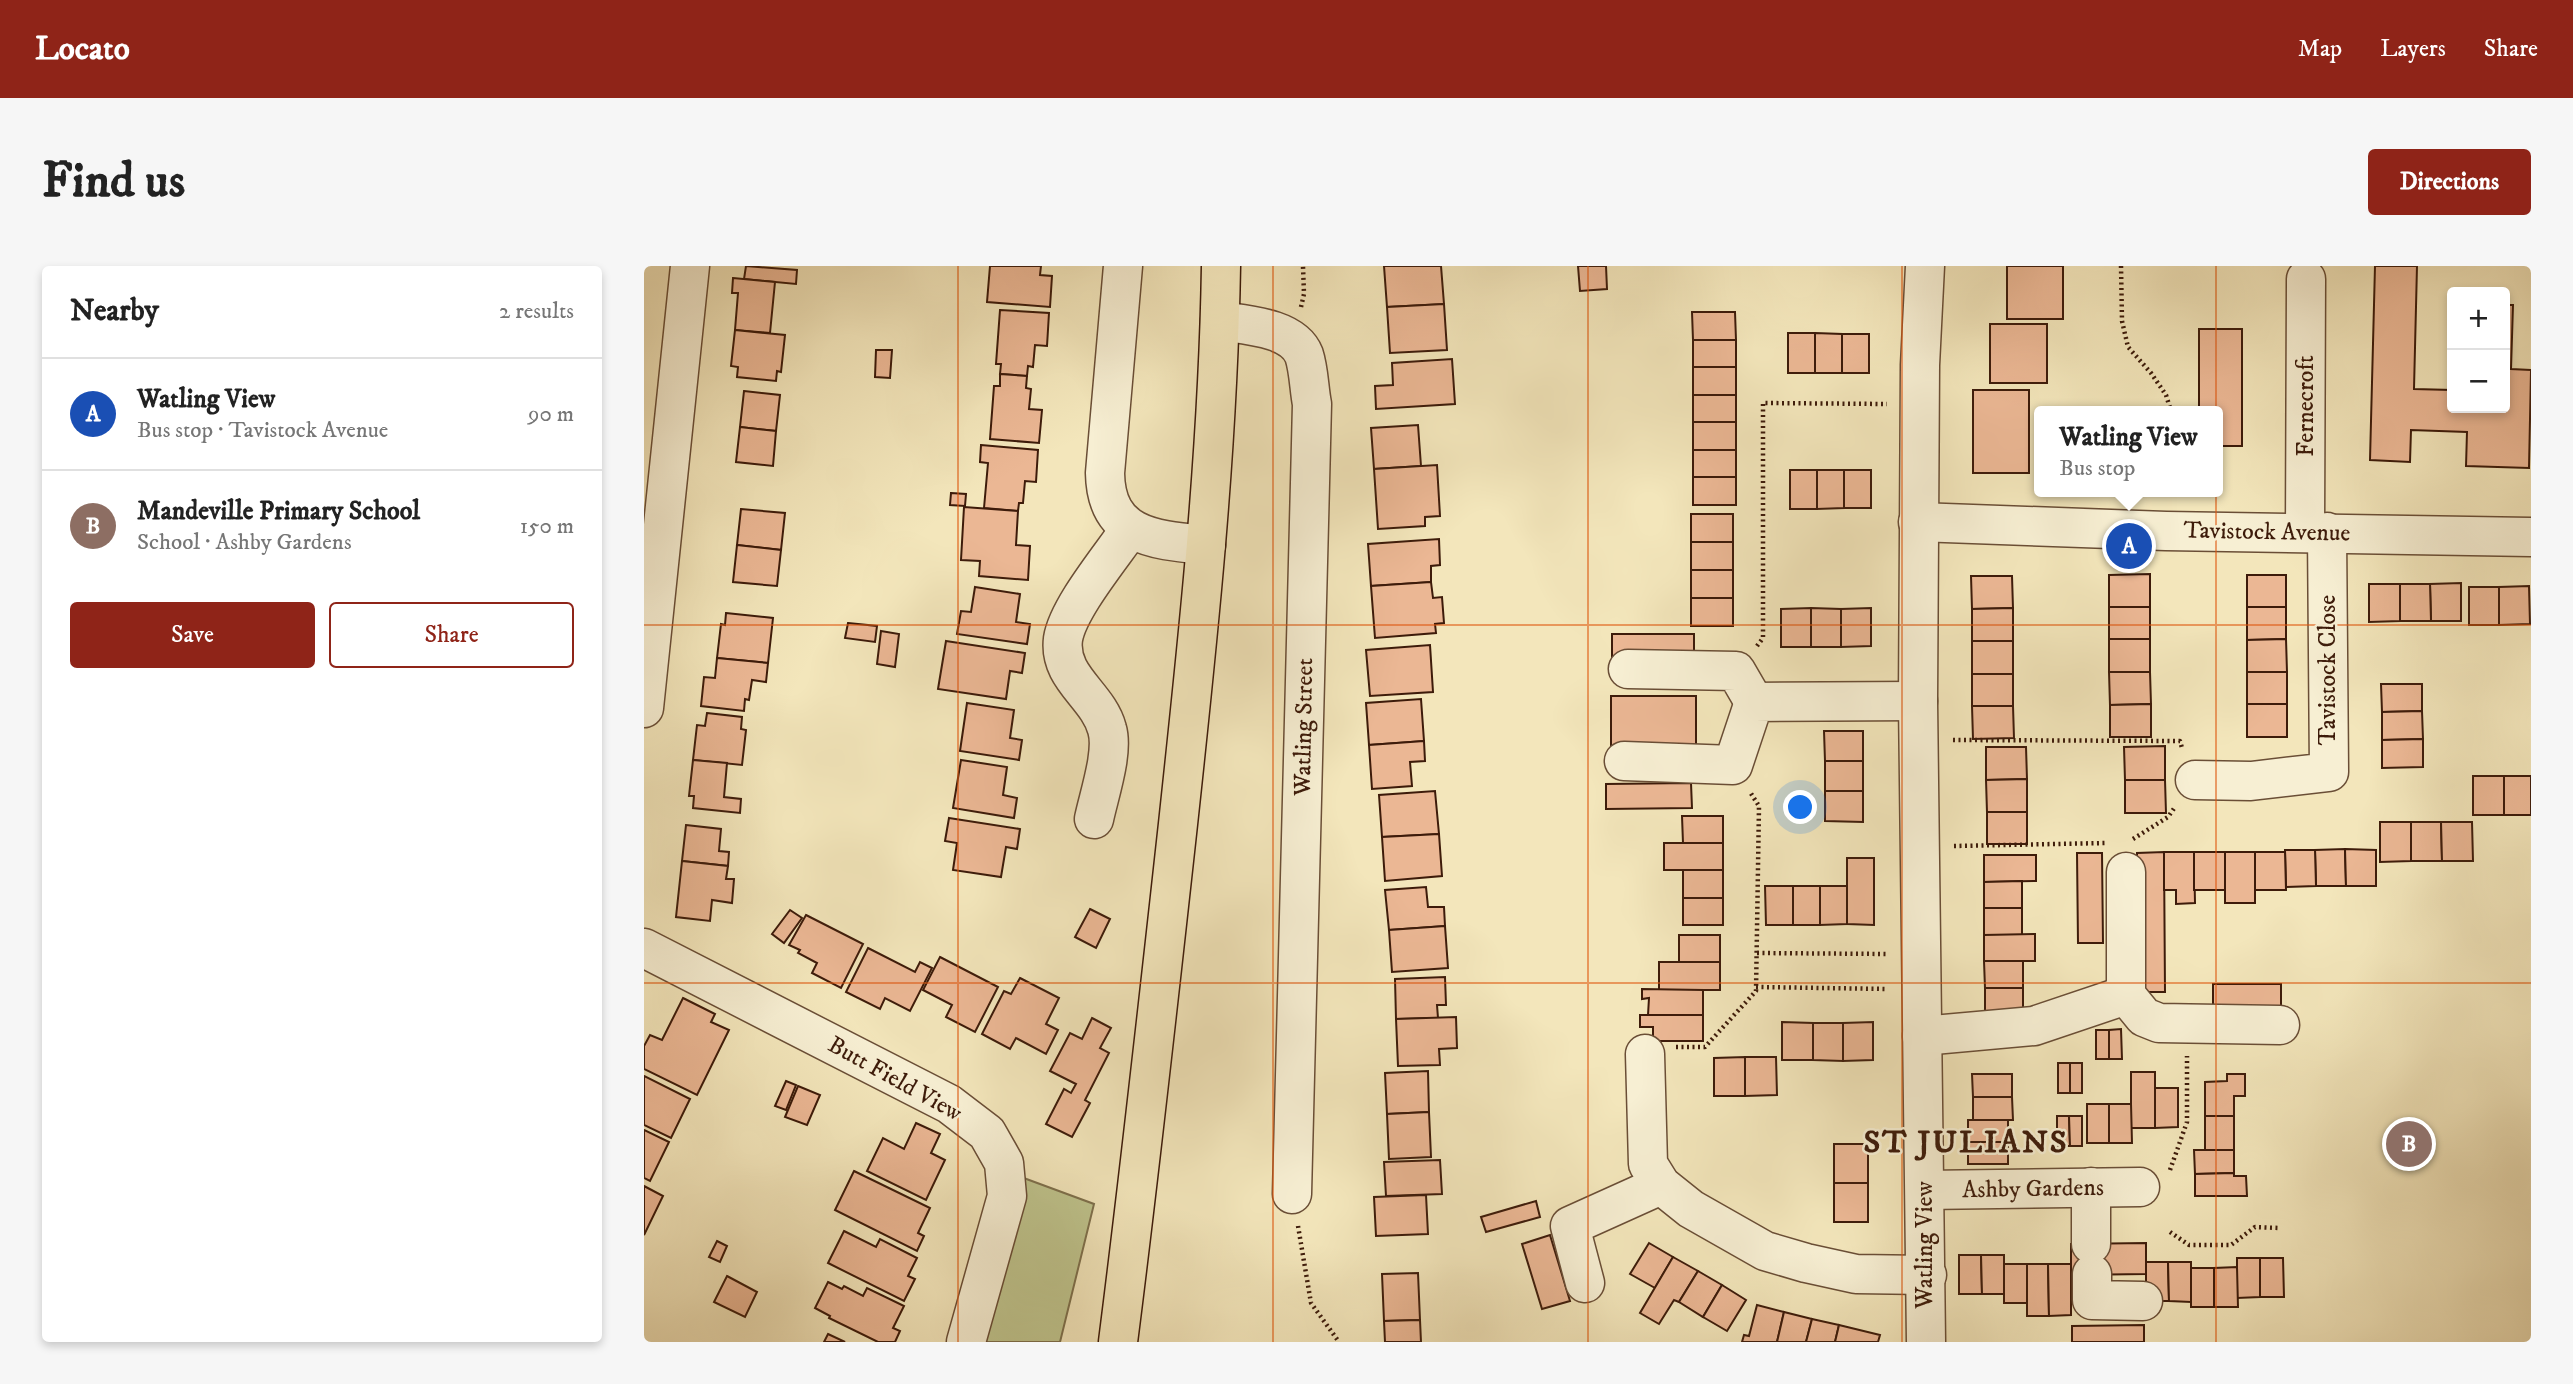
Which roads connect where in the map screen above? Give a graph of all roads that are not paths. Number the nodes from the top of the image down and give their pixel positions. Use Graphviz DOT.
graph roads {
  1 [pos="690,266"];
  2 [pos="1124,266"];
  3 [pos="1221,266"];
  4 [pos="1925,266"];
  5 [pos="2306,279"];
  6 [pos="1220,321"];
  7 [pos="1919,522"];
  8 [pos="1130,529"];
  9 [pos="2316,532"];
  10 [pos="2531,537"];
  11 [pos="1206,545"];
  12 [pos="1628,669"];
  13 [pos="1745,686"];
  14 [pos="1919,701"];
  15 [pos="644,708"];
  16 [pos="1624,761"];
  17 [pos="2195,780"];
  18 [pos="1094,819"];
  19 [pos="2126,857"];
  20 [pos="644,948"];
  21 [pos="2126,995"];
  22 [pos="2280,1025"];
  23 [pos="1922,1036"];
  24 [pos="1645,1054"];
  25 [pos="2155,1179"];
  26 [pos="1661,1185"];
  27 [pos="2091,1187"];
  28 [pos="1925,1190"];
  29 [pos="1292,1194"];
  30 [pos="1927,1275"];
  31 [pos="1585,1283"];
  32 [pos="2143,1301"];
  33 [pos="967,1342"];
  34 [pos="1118,1342"];
  35 [pos="1926,1342"];
  1 -- 15 [label="street"];
  2 -- 8 [label="street"];
  3 -- 6 [label="main road"];
  4 -- 7 [label="street, Watling View"];
  5 -- 9 [label="street, Fernecroft"];
  6 -- 11 [label="main road"];
  6 -- 29 [label="street, Watling Street"];
  7 -- 9 [label="street, Tavistock Avenue"];
  7 -- 14 [label="street, Watling View"];
  8 -- 11 [label="street"];
  8 -- 18 [label="street"];
  9 -- 10 [label="street, Tavistock Avenue"];
  9 -- 17 [label="street, Tavistock Close"];
  11 -- 34 [label="main road"];
  12 -- 13 [label="street"];
  13 -- 14 [label="street"];
  13 -- 16 [label="street"];
  14 -- 23 [label="street, Watling View"];
  19 -- 21 [label="street"];
  20 -- 33 [label="street, Butt Field View"];
  21 -- 22 [label="street"];
  21 -- 23 [label="street"];
  23 -- 28 [label="street, Watling View"];
  24 -- 26 [label="street"];
  25 -- 27 [label="street, Ashby Gardens"];
  26 -- 30 [label="street"];
  26 -- 31 [label="street"];
  27 -- 28 [label="street, Ashby Gardens"];
  27 -- 32 [label="street"];
  28 -- 30 [label="street, Watling View"];
  30 -- 35 [label="street, Watling View"];
}
